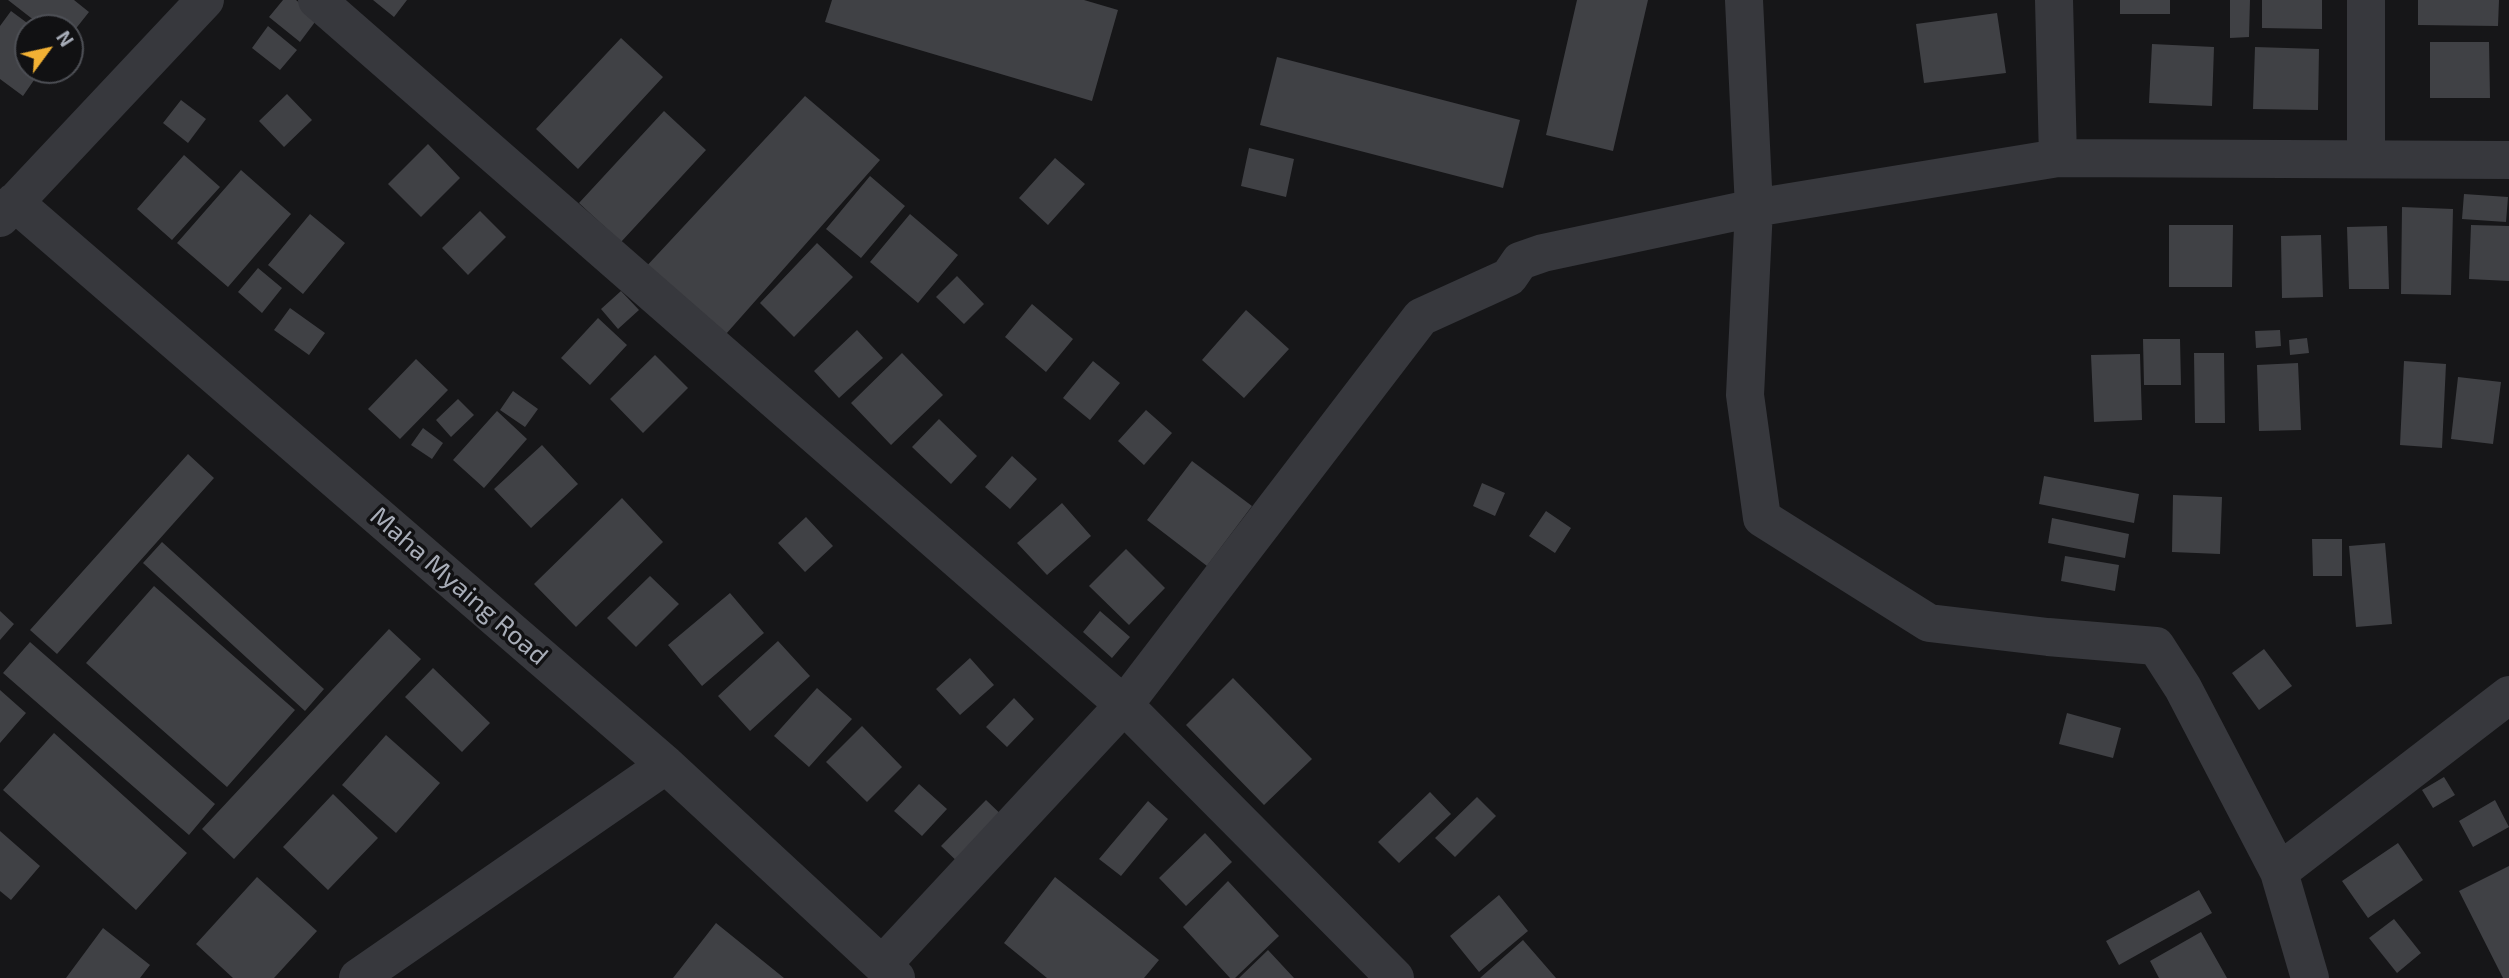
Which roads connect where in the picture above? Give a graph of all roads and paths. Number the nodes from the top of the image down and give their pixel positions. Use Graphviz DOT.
graph roads {
  1 [pos="205,0"];
  2 [pos="317,0"];
  3 [pos="1744,0"];
  4 [pos="2054,0"];
  5 [pos="2366,0"];
  6 [pos="2058,158"];
  7 [pos="2366,159"];
  8 [pos="2509,160"];
  9 [pos="1754,208"];
  10 [pos="7,210"];
  11 [pos="2509,695"];
  12 [pos="1124,705"];
  13 [pos="666,765"];
  14 [pos="2279,872"];
  15 [pos="890,971"];
  16 [pos="358,978"];
  17 [pos="1395,978"];
  18 [pos="2310,978"];
  1 -- 10 [label="street"];
  2 -- 12 [label="street"];
  3 -- 9 [label="street"];
  4 -- 6 [label="street"];
  5 -- 7 [label="street"];
  6 -- 7 [label="street"];
  6 -- 9 [label="street"];
  7 -- 8 [label="street"];
  9 -- 12 [label="street"];
  9 -- 14 [label="street"];
  10 -- 13 [label="street, Maha Myaing Road"];
  11 -- 14 [label="street"];
  12 -- 15 [label="street"];
  12 -- 17 [label="street"];
  13 -- 15 [label="street, Maha Myaing Road"];
  13 -- 16 [label="street"];
  14 -- 18 [label="street"];
}
